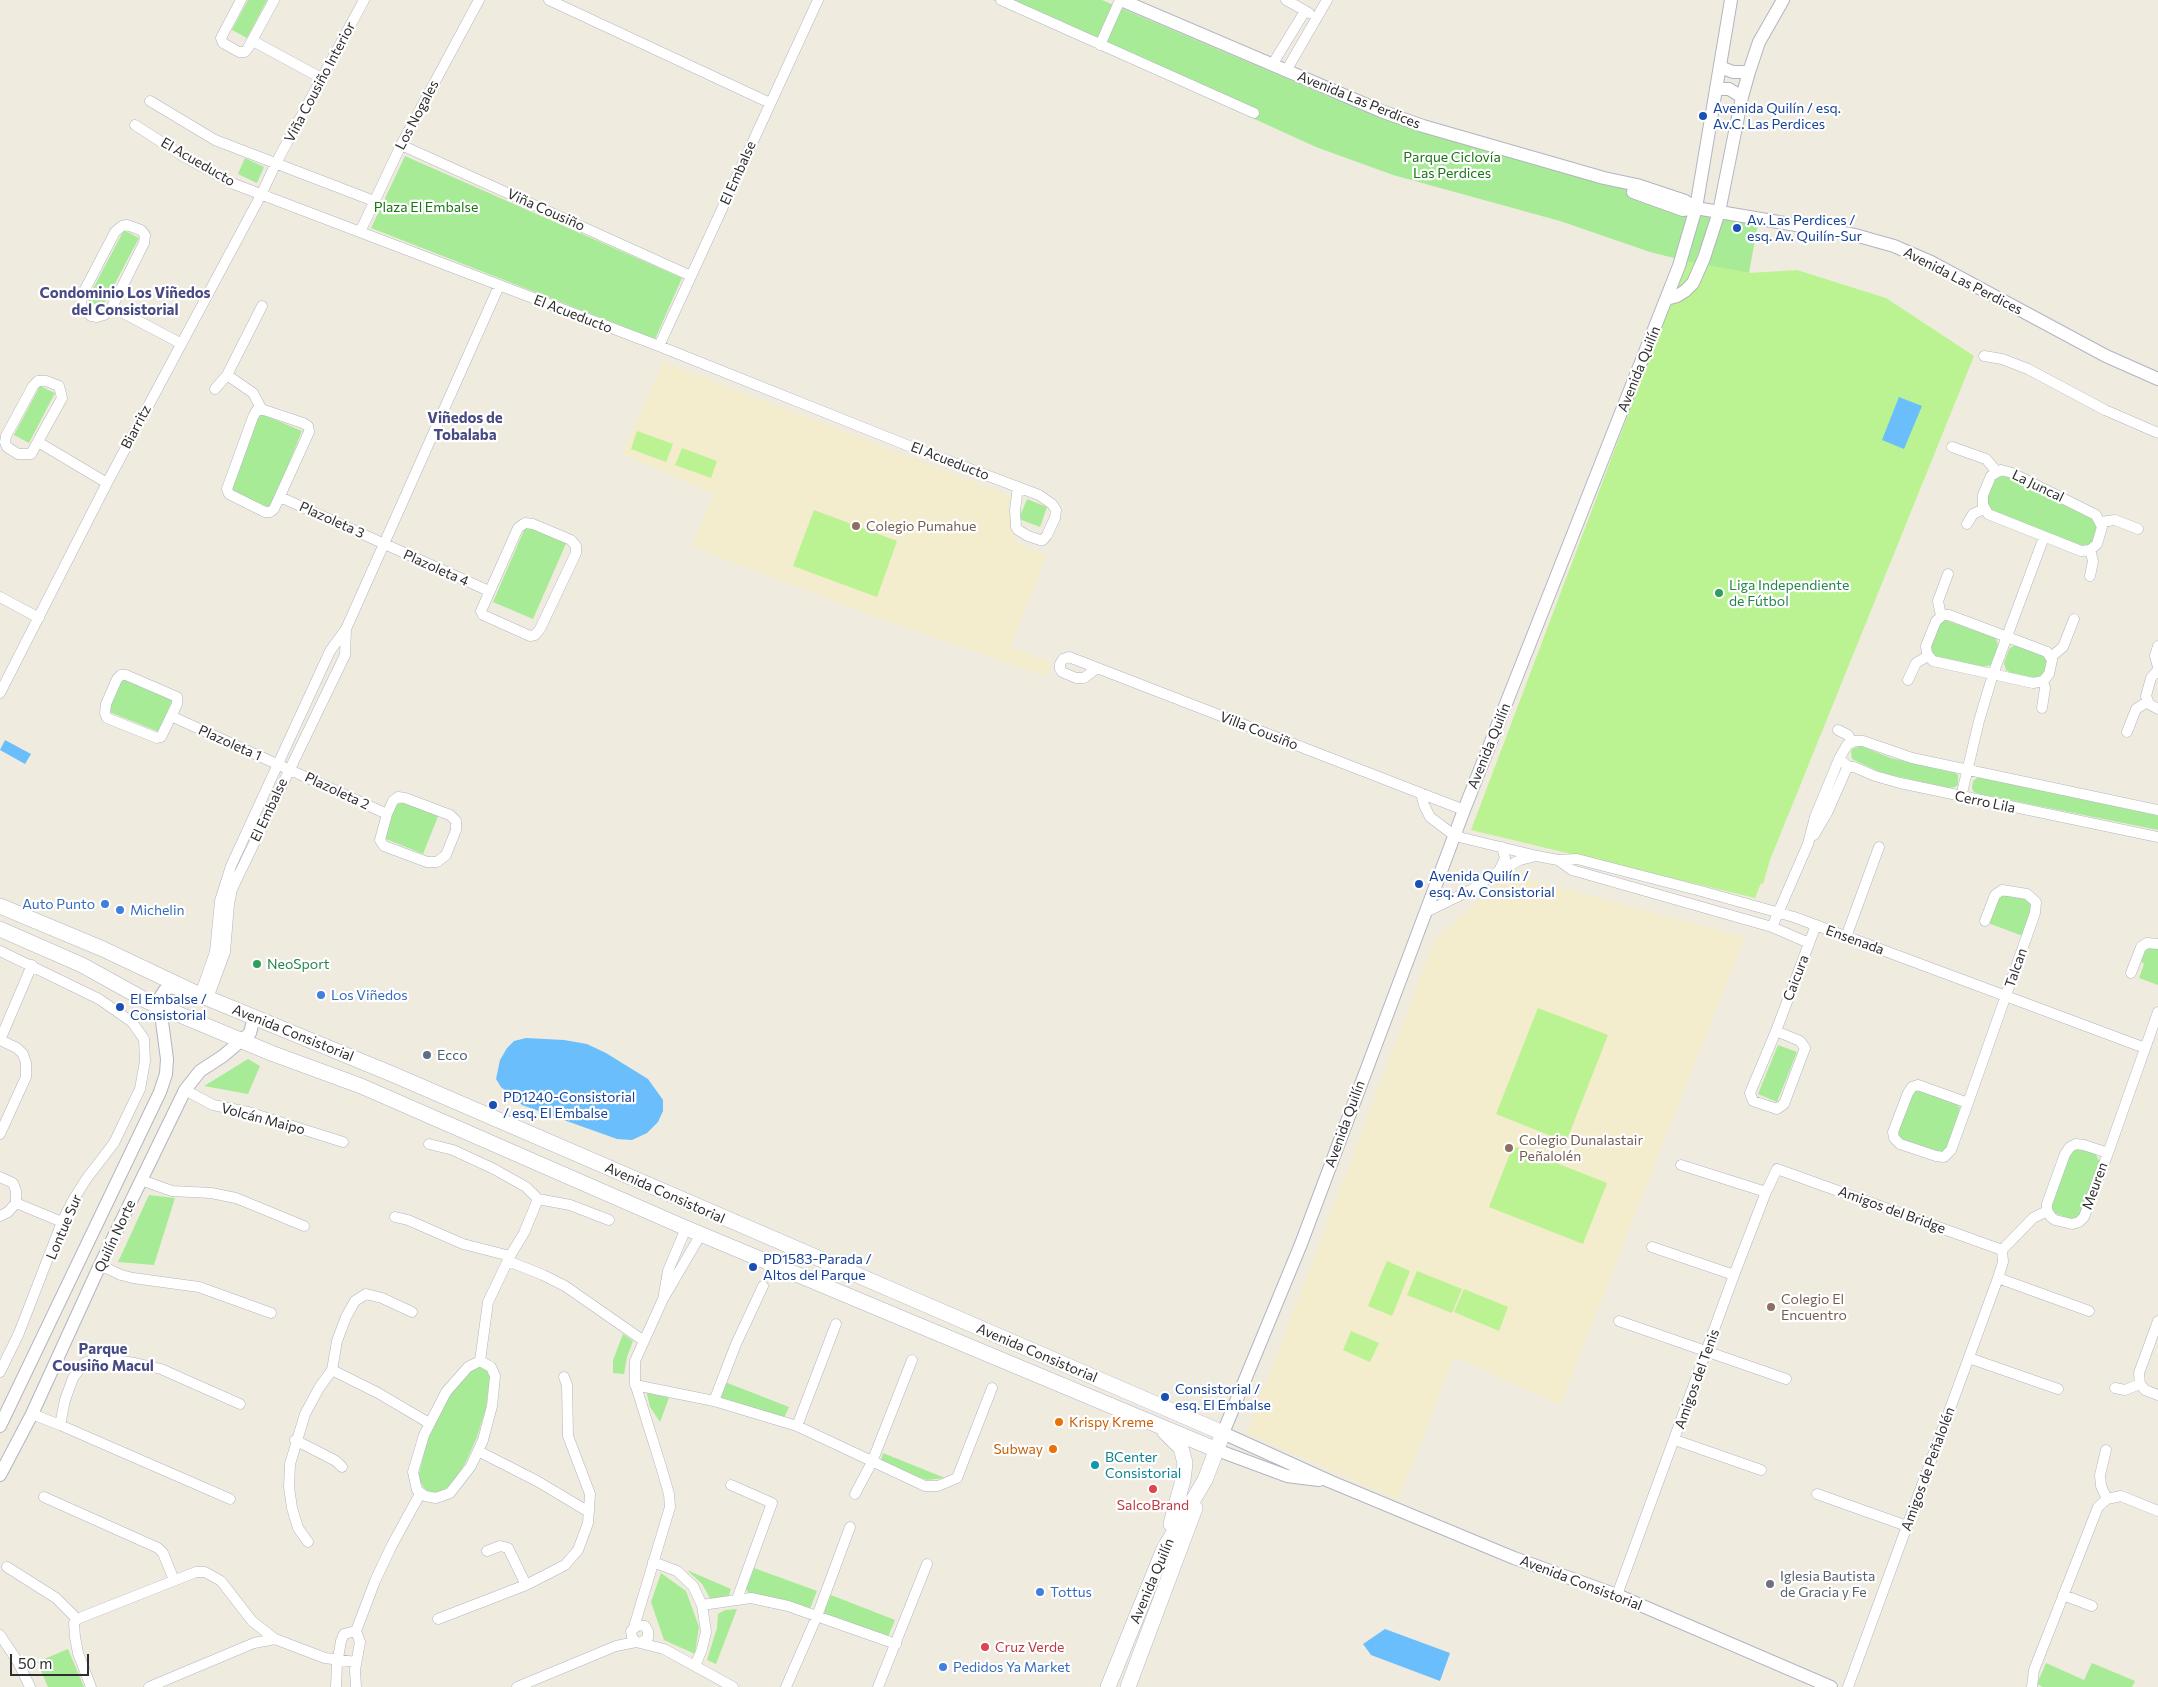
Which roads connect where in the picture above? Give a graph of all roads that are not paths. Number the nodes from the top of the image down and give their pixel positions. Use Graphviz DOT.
graph roads {
  1 [pos="241,0"];
  2 [pos="274,0"];
  3 [pos="364,0"];
  4 [pos="479,0"];
  5 [pos="549,0"];
  6 [pos="818,0"];
  7 [pos="1001,0"];
  8 [pos="1120,0"];
  9 [pos="1286,0"];
  10 [pos="1327,0"];
  11 [pos="1731,0"];
  12 [pos="1783,0"];
  13 [pos="1305,11"];
  14 [pos="1316,18"];
  15 [pos="253,41"];
  16 [pos="1100,45"];
  17 [pos="1272,65"];
  18 [pos="1720,67"];
  19 [pos="1286,71"];
  20 [pos="1749,72"];
  21 [pos="323,79"];
  22 [pos="1717,89"];
  23 [pos="1742,97"];
  24 [pos="150,101"];
  25 [pos="770,103"];
  26 [pos="1254,113"];
  27 [pos="135,125"];
  28 [pos="401,145"];
  29 [pos="276,163"];
  30 [pos="261,195"];
  31 [pos="374,201"];
  32 [pos="1696,208"];
  33 [pos="1718,212"];
  34 [pos="360,232"];
  35 [pos="692,276"];
  36 [pos="499,286"];
  37 [pos="1666,299"];
  38 [pos="112,306"];
  39 [pos="262,306"];
  40 [pos="180,344"];
  41 [pos="659,346"];
  42 [pos="1984,356"];
  43 [pos="227,375"];
  44 [pos="2158,379"];
  45 [pos="215,388"];
  46 [pos="262,410"];
  47 [pos="2158,432"];
  48 [pos="38,442"];
  49 [pos="1952,447"];
  50 [pos="1997,472"];
  51 [pos="107,483"];
  52 [pos="1018,487"];
  53 [pos="280,497"];
  54 [pos="1984,508"];
  55 [pos="2101,522"];
  56 [pos="1967,524"];
  57 [pos="2138,529"];
  58 [pos="2044,537"];
  59 [pos="384,544"];
  60 [pos="2090,550"];
  61 [pos="1948,574"];
  62 [pos="2090,576"];
  63 [pos="489,591"];
  64 [pos="0,597"];
  65 [pos="1941,616"];
  66 [pos="39,618"];
  67 [pos="2074,619"];
  68 [pos="346,629"];
  69 [pos="2006,637"];
  70 [pos="2158,646"];
  71 [pos="1928,656"];
  72 [pos="2051,657"];
  73 [pos="1097,668"];
  74 [pos="2158,669"];
  75 [pos="1993,674"];
  76 [pos="1908,680"];
  77 [pos="2043,681"];
  78 [pos="0,693"];
  79 [pos="2147,702"];
  80 [pos="2042,708"];
  81 [pos="2158,709"];
  82 [pos="172,716"];
  83 [pos="1838,730"];
  84 [pos="2127,732"];
  85 [pos="1852,742"];
  86 [pos="1839,760"];
  87 [pos="277,764"];
  88 [pos="1849,767"];
  89 [pos="288,769"];
  90 [pos="1967,770"];
  91 [pos="1421,793"];
  92 [pos="1961,797"];
  93 [pos="1828,801"];
  94 [pos="1464,810"];
  95 [pos="2158,810"];
  96 [pos="387,814"];
  97 [pos="1454,836"];
  98 [pos="2158,837"];
  99 [pos="1502,847"];
  100 [pos="1879,847"];
  101 [pos="1537,856"];
  102 [pos="1558,860"];
  103 [pos="1499,871"];
  104 [pos="1701,891"];
  105 [pos="1696,904"];
  106 [pos="0,906"];
  107 [pos="1426,912"];
  108 [pos="1780,913"];
  109 [pos="1985,920"];
  110 [pos="1816,925"];
  111 [pos="1772,927"];
  112 [pos="0,930"];
  113 [pos="1846,936"];
  114 [pos="1809,943"];
  115 [pos="2158,944"];
  116 [pos="0,951"];
  117 [pos="32,965"];
  118 [pos="2131,973"];
  119 [pos="204,996"];
  120 [pos="2006,996"];
  121 [pos="159,1006"];
  122 [pos="2158,1012"];
  123 [pos="254,1017"];
  124 [pos="1776,1031"];
  125 [pos="0,1040"];
  126 [pos="242,1041"];
  127 [pos="2145,1048"];
  128 [pos="185,1090"];
  129 [pos="1968,1103"];
  130 [pos="0,1134"];
  131 [pos="343,1142"];
  132 [pos="429,1144"];
  133 [pos="558,1146"];
  134 [pos="2108,1153"];
  135 [pos="1681,1165"];
  136 [pos="547,1168"];
  137 [pos="1782,1170"];
  138 [pos="0,1177"];
  139 [pos="141,1180"];
  140 [pos="1766,1192"];
  141 [pos="538,1199"];
  142 [pos="16,1203"];
  143 [pos="2047,1211"];
  144 [pos="0,1216"];
  145 [pos="395,1217"];
  146 [pos="609,1220"];
  147 [pos="62,1222"];
  148 [pos="304,1226"];
  149 [pos="694,1231"];
  150 [pos="1652,1247"];
  151 [pos="2002,1250"];
  152 [pos="509,1259"];
  153 [pos="100,1265"];
  154 [pos="1734,1275"];
  155 [pos="1998,1278"];
  156 [pos="763,1286"];
  157 [pos="663,1299"];
  158 [pos="2088,1311"];
  159 [pos="412,1312"];
  160 [pos="271,1313"];
  161 [pos="954,1318"];
  162 [pos="1619,1321"];
  163 [pos="836,1324"];
  164 [pos="2157,1325"];
  165 [pos="946,1336"];
  166 [pos="644,1341"];
  167 [pos="1010,1342"];
  168 [pos="1707,1351"];
  169 [pos="1969,1358"];
  170 [pos="1001,1359"];
  171 [pos="912,1360"];
  172 [pos="480,1361"];
  173 [pos="332,1370"];
  174 [pos="0,1372"];
  175 [pos="564,1376"];
  176 [pos="1786,1379"];
  177 [pos="2140,1384"];
  178 [pos="635,1385"];
  179 [pos="992,1388"];
  180 [pos="2115,1388"];
  181 [pos="2058,1389"];
  182 [pos="2158,1395"];
  183 [pos="714,1401"];
  184 [pos="240,1404"];
  185 [pos="32,1414"];
  186 [pos="429,1423"];
  187 [pos="1154,1423"];
  188 [pos="60,1424"];
  189 [pos="0,1426"];
  190 [pos="797,1426"];
  191 [pos="1223,1433"];
  192 [pos="296,1440"];
  193 [pos="1675,1440"];
  194 [pos="1217,1450"];
  195 [pos="2106,1450"];
  196 [pos="478,1451"];
  197 [pos="872,1462"];
  198 [pos="342,1467"];
  199 [pos="1761,1470"];
  200 [pos="0,1475"];
  201 [pos="1205,1480"];
  202 [pos="1329,1481"];
  203 [pos="732,1485"];
  204 [pos="420,1494"];
  205 [pos="855,1494"];
  206 [pos="1817,1494"];
  207 [pos="44,1497"];
  208 [pos="230,1499"];
  209 [pos="2107,1499"];
  210 [pos="2158,1511"];
  211 [pos="589,1512"];
  212 [pos="1907,1526"];
  213 [pos="850,1527"];
  214 [pos="308,1542"];
  215 [pos="1164,1549"];
  216 [pos="487,1551"];
  217 [pos="653,1562"];
  218 [pos="927,1564"];
  219 [pos="7,1567"];
  220 [pos="174,1580"];
  221 [pos="526,1585"];
  222 [pos="1617,1595"];
  223 [pos="2063,1595"];
  224 [pos="737,1599"];
  225 [pos="702,1605"];
  226 [pos="2092,1606"];
  227 [pos="817,1616"];
  228 [pos="438,1618"];
  229 [pos="77,1619"];
  230 [pos="252,1621"];
  231 [pos="356,1632"];
  232 [pos="639,1634"];
  233 [pos="0,1636"];
  234 [pos="275,1639"];
  235 [pos="896,1644"];
  236 [pos="246,1647"];
  237 [pos="337,1660"];
  238 [pos="356,1662"];
  239 [pos="695,1666"];
  240 [pos="30,1687"];
  241 [pos="91,1687"];
  242 [pos="149,1687"];
  243 [pos="336,1687"];
  244 [pos="356,1687"];
  245 [pos="517,1687"];
  246 [pos="733,1687"];
  247 [pos="786,1687"];
  248 [pos="878,1687"];
  249 [pos="1108,1687"];
  250 [pos="1128,1687"];
  251 [pos="1832,1687"];
  252 [pos="1848,1687"];
  253 [pos="2032,1687"];
  1 -- 15 [label="street"];
  2 -- 15 [label="street"];
  3 -- 21 [label="street, Viña Cousiño Interior"];
  4 -- 28 [label="street, Los Nogales"];
  5 -- 25 [label="street"];
  6 -- 25 [label="street, El Embalse"];
  7 -- 16 [label="street"];
  8 -- 16 [label="street"];
  8 -- 17 [label="street, Avenida Las Perdices"];
  9 -- 13 [label="street"];
  10 -- 14 [label="street"];
  11 -- 18 [label="street, Avenida Quilín"];
  12 -- 20 [label="street"];
  13 -- 14 [label="street"];
  13 -- 17 [label="street"];
  14 -- 19 [label="street"];
  15 -- 21 [label="street"];
  16 -- 26 [label="street"];
  17 -- 19 [label="street, Avenida Las Perdices"];
  18 -- 20 [label="street"];
  18 -- 22 [label="street, Avenida Quilín"];
  19 -- 32 [label="street, Avenida Las Perdices"];
  20 -- 23 [label="street"];
  21 -- 29 [label="street, Viña Cousiño Interior"];
  22 -- 23 [label="street"];
  22 -- 32 [label="street, Avenida Quilín"];
  23 -- 33 [label="street"];
  24 -- 29 [label="street, El Acueducto"];
  25 -- 35 [label="street, El Embalse"];
  27 -- 30 [label="street, El Acueducto"];
  28 -- 31 [label="street, Los Nogales"];
  28 -- 35 [label="street, Viña Cousiño"];
  29 -- 30 [label="street, Biarritz"];
  29 -- 31 [label="street, El Acueducto"];
  30 -- 34 [label="street, El Acueducto"];
  30 -- 40 [label="street, Biarritz"];
  31 -- 34 [label="street, Los Nogales"];
  32 -- 33 [label="street, Avenida Las Perdices"];
  32 -- 37 [label="street, Avenida Quilín"];
  33 -- 37 [label="street"];
  33 -- 44 [label="street, Avenida Las Perdices"];
  34 -- 36 [label="street, El Acueducto"];
  35 -- 41 [label="street, El Embalse"];
  36 -- 41 [label="street, El Acueducto"];
  36 -- 59 [label="street, El Embalse"];
  37 -- 94 [label="street, Avenida Quilín"];
  38 -- 38 [label="street"];
  38 -- 40 [label="street"];
  39 -- 43 [label="street"];
  40 -- 51 [label="street, Biarritz"];
  41 -- 52 [label="street, El Acueducto"];
  42 -- 47 [label="street"];
  43 -- 45 [label="street"];
  43 -- 46 [label="street"];
  46 -- 53 [label="street"];
  46 -- 53 [label="street"];
  48 -- 48 [label="street"];
  48 -- 51 [label="street"];
  49 -- 50 [label="street"];
  50 -- 54 [label="street, La Juncal"];
  50 -- 55 [label="street, La Juncal"];
  51 -- 66 [label="street, Biarritz"];
  52 -- 52 [label="street, El Acueducto"];
  53 -- 59 [label="street, Plazoleta 3"];
  54 -- 56 [label="street"];
  54 -- 58 [label="street"];
  55 -- 57 [label="street"];
  55 -- 60 [label="street"];
  58 -- 60 [label="street"];
  58 -- 69 [label="street"];
  59 -- 63 [label="street, Plazoleta 4"];
  59 -- 68 [label="street, El Embalse"];
  60 -- 62 [label="street"];
  61 -- 65 [label="street"];
  63 -- 63 [label="street"];
  64 -- 66 [label="street"];
  65 -- 69 [label="street"];
  65 -- 71 [label="street"];
  66 -- 78 [label="street, Biarritz"];
  67 -- 72 [label="street"];
  68 -- 87 [label="street, El Embalse"];
  68 -- 89 [label="street, El Embalse"];
  69 -- 72 [label="street"];
  69 -- 75 [label="street"];
  70 -- 74 [label="street"];
  71 -- 75 [label="street"];
  71 -- 76 [label="street"];
  72 -- 77 [label="street"];
  73 -- 91 [label="street, Villa Cousiño"];
  74 -- 79 [label="street"];
  75 -- 77 [label="street"];
  75 -- 90 [label="street"];
  77 -- 80 [label="street"];
  79 -- 81 [label="street"];
  79 -- 84 [label="street"];
  82 -- 82 [label="street"];
  82 -- 87 [label="street, Plazoleta 1"];
  83 -- 85 [label="street"];
  85 -- 86 [label="street"];
  85 -- 90 [label="street, Cerro Lila"];
  86 -- 88 [label="street, Cerro Lila"];
  86 -- 93 [label="street"];
  87 -- 89 [label="street, Plazoleta 1"];
  87 -- 119 [label="street, El Embalse"];
  88 -- 92 [label="street, Cerro Lila"];
  88 -- 93 [label="street"];
  89 -- 96 [label="street, Plazoleta 2"];
  89 -- 119 [label="street, El Embalse"];
  90 -- 92 [label="street"];
  90 -- 95 [label="street, Cerro Lila"];
  91 -- 94 [label="street, Villa Cousiño"];
  91 -- 97 [label="street"];
  92 -- 98 [label="street, Cerro Lila"];
  93 -- 108 [label="street"];
  94 -- 97 [label="street, Avenida Quilín"];
  96 -- 96 [label="street"];
  97 -- 99 [label="street, Ensenada"];
  97 -- 107 [label="street, Avenida Quilín"];
  99 -- 101 [label="street, Ensenada"];
  99 -- 103 [label="street"];
  100 -- 113 [label="street"];
  101 -- 102 [label="street, Ensenada"];
  101 -- 103 [label="street, Ensenada"];
  102 -- 104 [label="street, Ensenada"];
  102 -- 105 [label="street, Ensenada"];
  103 -- 107 [label="street, Ensenada"];
  104 -- 105 [label="street"];
  104 -- 108 [label="street, Ensenada"];
  105 -- 111 [label="street, Ensenada"];
  106 -- 119 [label="main road, Avenida Consistorial"];
  107 -- 191 [label="street, Avenida Quilín"];
  108 -- 110 [label="street, Ensenada"];
  108 -- 111 [label="street"];
  109 -- 120 [label="street, Talcan"];
  110 -- 113 [label="street, Ensenada"];
  110 -- 114 [label="street, Caicura"];
  111 -- 114 [label="street, Ensenada"];
  112 -- 121 [label="main road, Avenida Consistorial"];
  113 -- 120 [label="street, Ensenada"];
  114 -- 124 [label="street, Caicura"];
  115 -- 118 [label="street"];
  116 -- 117 [label="street, Lontue Sur"];
  117 -- 125 [label="street"];
  117 -- 147 [label="street, Lontue Sur"];
  119 -- 121 [label="street"];
  119 -- 123 [label="main road, Avenida Consistorial"];
  120 -- 127 [label="street, Ensenada"];
  120 -- 129 [label="street, Talcan"];
  121 -- 126 [label="main road, Avenida Consistorial"];
  121 -- 189 [label="street, Quilín Norte"];
  122 -- 127 [label="street, Meuren"];
  123 -- 126 [label="street, Quilín Norte"];
  123 -- 133 [label="main road, Avenida Consistorial"];
  124 -- 124 [label="street, Caicura"];
  125 -- 130 [label="street"];
  126 -- 128 [label="street, Quilín Norte"];
  126 -- 136 [label="main road, Avenida Consistorial"];
  127 -- 134 [label="street, Meuren"];
  128 -- 131 [label="street, Volcán Maipo"];
  128 -- 139 [label="street, Quilín Norte"];
  129 -- 129 [label="street, Talcan"];
  132 -- 141 [label="street"];
  133 -- 136 [label="main road"];
  133 -- 161 [label="main road, Avenida Consistorial"];
  134 -- 143 [label="street, Meuren"];
  134 -- 143 [label="street, Meuren"];
  135 -- 140 [label="street"];
  136 -- 149 [label="main road, Avenida Consistorial"];
  137 -- 140 [label="street, Amigos del Tenis"];
  137 -- 151 [label="street, Amigos del Bridge"];
  138 -- 142 [label="street"];
  139 -- 148 [label="street"];
  139 -- 153 [label="street, Quilín Norte"];
  140 -- 154 [label="street, Amigos del Tenis"];
  141 -- 146 [label="street"];
  141 -- 152 [label="street"];
  142 -- 144 [label="street"];
  142 -- 147 [label="street"];
  143 -- 151 [label="street"];
  145 -- 152 [label="street"];
  147 -- 174 [label="street, Lontue Sur"];
  149 -- 157 [label="street"];
  149 -- 157 [label="street"];
  149 -- 165 [label="main road, Avenida Consistorial"];
  150 -- 154 [label="street"];
  151 -- 155 [label="street, Amigos de Peñalolén"];
  152 -- 166 [label="street"];
  152 -- 172 [label="street"];
  153 -- 160 [label="street"];
  153 -- 185 [label="street, Quilín Norte"];
  154 -- 168 [label="street, Amigos del Tenis"];
  155 -- 158 [label="street"];
  155 -- 169 [label="street, Amigos de Peñalolén"];
  156 -- 183 [label="street"];
  157 -- 166 [label="street"];
  159 -- 173 [label="street"];
  161 -- 165 [label="main road"];
  161 -- 167 [label="main road, Avenida Consistorial"];
  162 -- 168 [label="street"];
  163 -- 190 [label="street"];
  164 -- 177 [label="street"];
  165 -- 170 [label="main road, Avenida Consistorial"];
  166 -- 178 [label="street"];
  167 -- 170 [label="main road"];
  167 -- 191 [label="main road, Avenida Consistorial"];
  168 -- 176 [label="street"];
  168 -- 193 [label="street, Amigos del Tenis"];
  169 -- 181 [label="street"];
  169 -- 212 [label="street, Amigos de Peñalolén"];
  170 -- 187 [label="main road, Avenida Consistorial"];
  171 -- 197 [label="street"];
  172 -- 186 [label="street"];
  172 -- 196 [label="street"];
  173 -- 186 [label="street"];
  173 -- 192 [label="street"];
  175 -- 211 [label="street"];
  177 -- 180 [label="street"];
  177 -- 182 [label="street"];
  178 -- 183 [label="street"];
  178 -- 217 [label="street"];
  179 -- 197 [label="street"];
  183 -- 190 [label="street"];
  184 -- 188 [label="street"];
  185 -- 188 [label="street"];
  185 -- 200 [label="street, Quilín Norte"];
  186 -- 204 [label="street"];
  187 -- 194 [label="main road, Avenida Consistorial"];
  187 -- 215 [label="main road"];
  188 -- 208 [label="street"];
  190 -- 197 [label="street"];
  191 -- 194 [label="main road, Avenida Quilín"];
  191 -- 202 [label="street, Avenida Consistorial"];
  192 -- 198 [label="street"];
  192 -- 214 [label="street"];
  193 -- 199 [label="street"];
  193 -- 222 [label="street, Amigos del Tenis"];
  194 -- 201 [label="main road, Avenida Quilín"];
  194 -- 202 [label="street, Avenida Consistorial"];
  195 -- 209 [label="street"];
  196 -- 204 [label="street"];
  196 -- 211 [label="street"];
  197 -- 205 [label="street"];
  201 -- 215 [label="main road, Avenida Quilín"];
  201 -- 250 [label="main road, Avenida Quilín"];
  202 -- 222 [label="street, Avenida Consistorial"];
  203 -- 224 [label="street"];
  204 -- 231 [label="street"];
  206 -- 212 [label="street"];
  207 -- 220 [label="street"];
  209 -- 210 [label="street"];
  209 -- 223 [label="street"];
  211 -- 221 [label="street"];
  212 -- 252 [label="street, Amigos de Peñalolén"];
  213 -- 227 [label="street"];
  215 -- 249 [label="main road, Avenida Quilín"];
  216 -- 221 [label="street"];
  217 -- 225 [label="street"];
  217 -- 232 [label="street"];
  218 -- 235 [label="street"];
  219 -- 229 [label="street"];
  220 -- 229 [label="street"];
  220 -- 230 [label="street"];
  221 -- 228 [label="street"];
  222 -- 251 [label="street, Avenida Consistorial"];
  223 -- 226 [label="street"];
  223 -- 253 [label="street"];
  224 -- 225 [label="street"];
  224 -- 227 [label="street"];
  225 -- 239 [label="street"];
  227 -- 235 [label="street"];
  227 -- 247 [label="street"];
  229 -- 241 [label="street"];
  230 -- 234 [label="street"];
  230 -- 236 [label="street"];
  231 -- 237 [label="street"];
  231 -- 238 [label="street"];
  232 -- 239 [label="street"];
  232 -- 245 [label="street"];
  233 -- 240 [label="street"];
  234 -- 236 [label="street"];
  234 -- 237 [label="street"];
  235 -- 248 [label="street"];
  236 -- 242 [label="street"];
  237 -- 238 [label="street"];
  237 -- 243 [label="street"];
  238 -- 244 [label="street"];
  239 -- 246 [label="street"];
}
